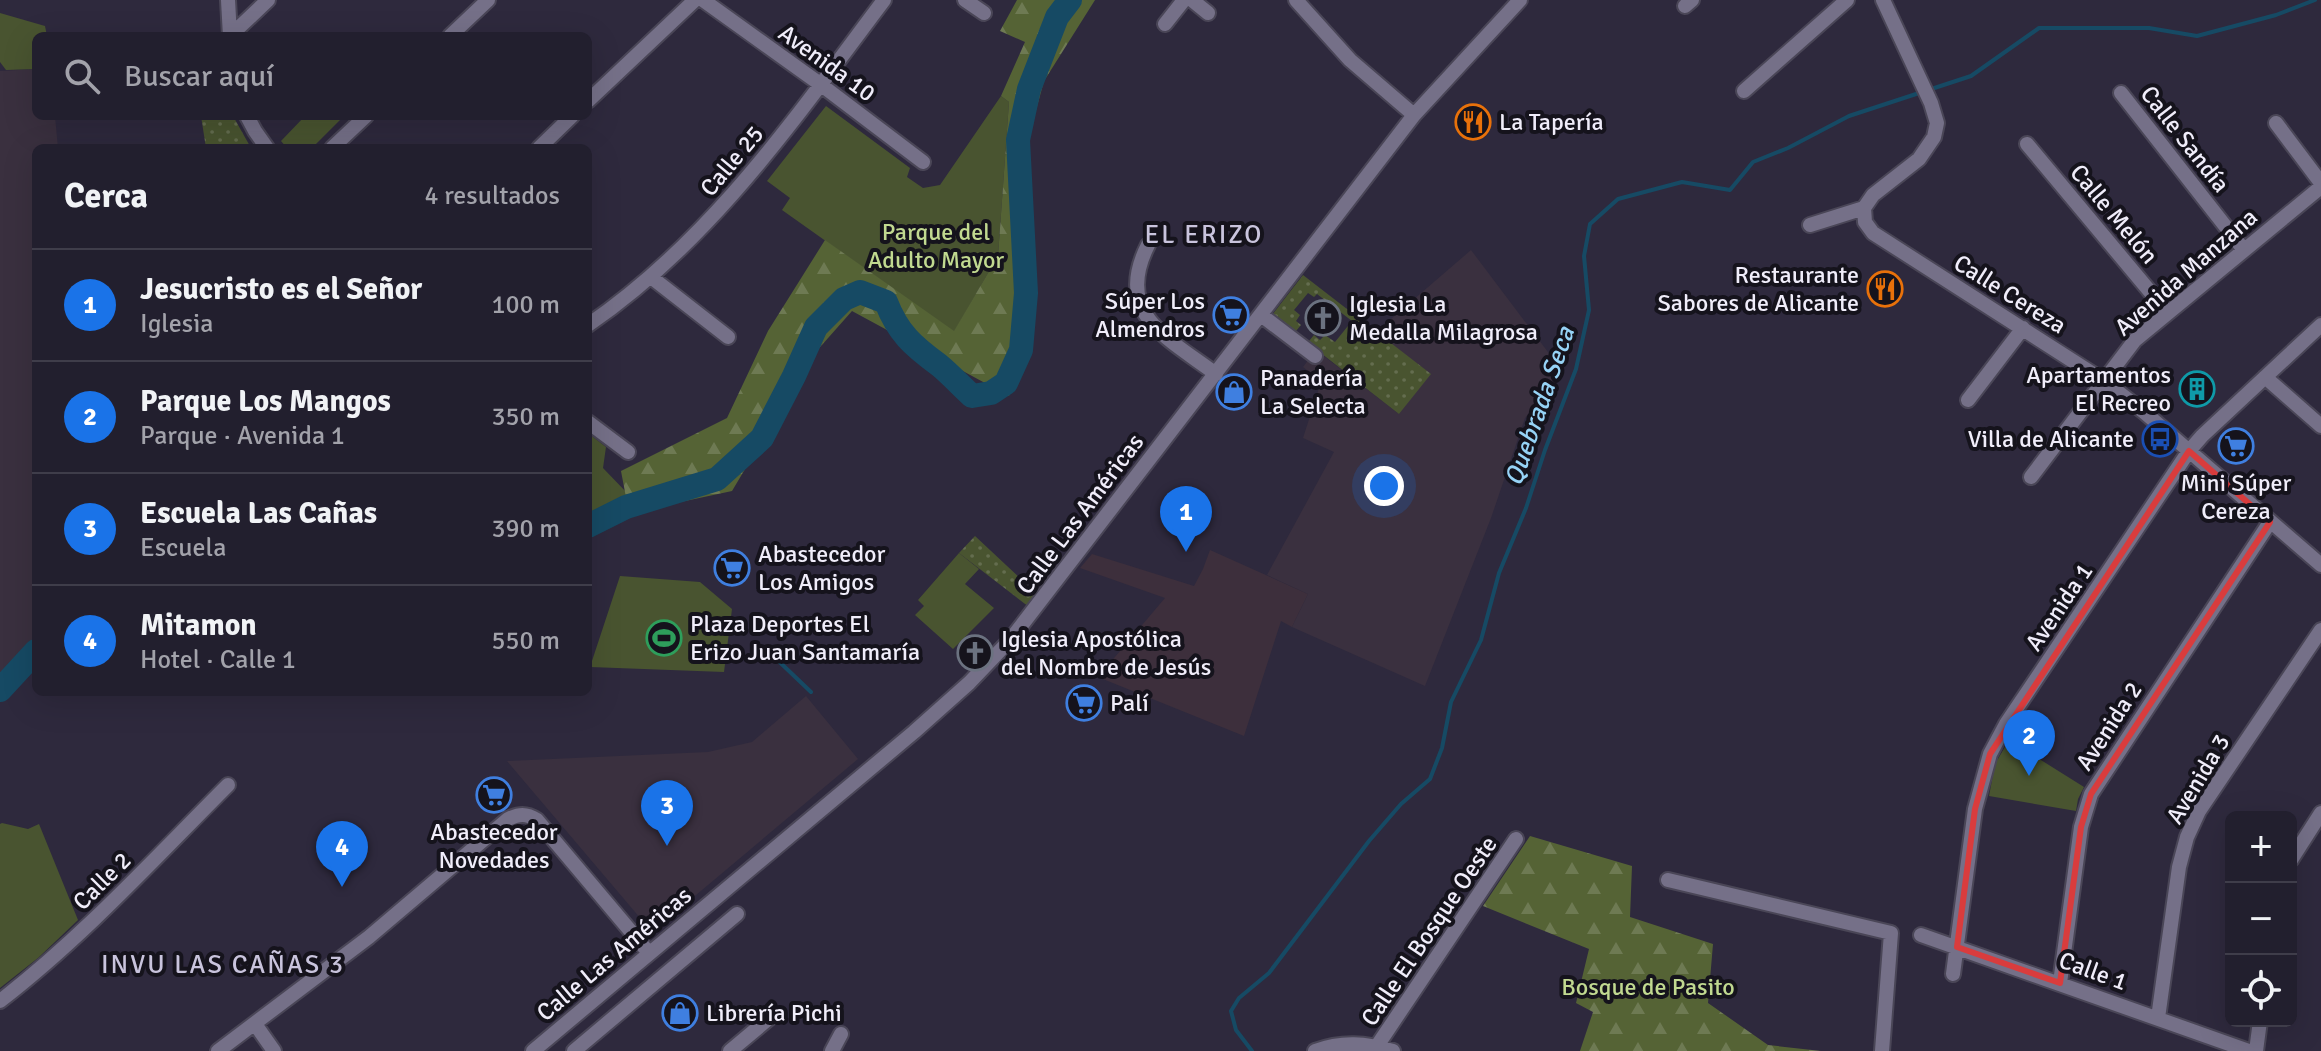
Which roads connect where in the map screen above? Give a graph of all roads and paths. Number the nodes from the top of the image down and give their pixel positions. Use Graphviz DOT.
graph roads {
  1 [pos="228,0"];
  2 [pos="268,0"];
  3 [pos="488,0"];
  4 [pos="695,0"];
  5 [pos="703,0"];
  6 [pos="884,0"];
  7 [pos="965,0"];
  8 [pos="1184,0"];
  9 [pos="1192,0"];
  10 [pos="1296,0"];
  11 [pos="1520,0"];
  12 [pos="1847,0"];
  13 [pos="1883,0"];
  14 [pos="984,13"];
  15 [pos="1208,13"];
  16 [pos="1165,24"];
  17 [pos="230,32"];
  18 [pos="234,32"];
  19 [pos="454,32"];
  20 [pos="820,84"];
  21 [pos="1744,91"];
  22 [pos="2121,93"];
  23 [pos="592,97"];
  24 [pos="1414,115"];
  25 [pos="250,120"];
  26 [pos="362,120"];
  27 [pos="568,120"];
  28 [pos="2276,123"];
  29 [pos="264,144"];
  30 [pos="336,144"];
  31 [pos="543,144"];
  32 [pos="2027,144"];
  33 [pos="923,162"];
  34 [pos="2321,185"];
  35 [pos="1864,208"];
  36 [pos="1810,225"];
  37 [pos="1148,245"];
  38 [pos="2244,250"];
  39 [pos="651,277"];
  40 [pos="2167,312"];
  41 [pos="1261,315"];
  42 [pos="592,322"];
  43 [pos="2321,325"];
  44 [pos="2023,328"];
  45 [pos="728,337"];
  46 [pos="1315,356"];
  47 [pos="1216,374"];
  48 [pos="2265,377"];
  49 [pos="2104,381"];
  50 [pos="1968,400"];
  51 [pos="592,425"];
  52 [pos="2321,426"];
  53 [pos="2189,451"];
  54 [pos="628,452"];
  55 [pos="2031,477"];
  56 [pos="2270,522"];
  57 [pos="2321,565"];
  58 [pos="2321,630"];
  59 [pos="228,785"];
  60 [pos="2321,813"];
  61 [pos="1516,839"];
  62 [pos="2297,851"];
  63 [pos="1668,880"];
  64 [pos="737,914"];
  65 [pos="1921,935"];
  66 [pos="1957,947"];
  67 [pos="649,953"];
  68 [pos="1953,974"];
  69 [pos="2060,983"];
  70 [pos="612,984"];
  71 [pos="0,1001"];
  72 [pos="629,1004"];
  73 [pos="773,1015"];
  74 [pos="2158,1018"];
  75 [pos="255,1024"];
  76 [pos="2259,1027"];
  77 [pos="841,1034"];
  78 [pos="1377,1046"];
  79 [pos="218,1051"];
  80 [pos="274,1051"];
  81 [pos="533,1051"];
  82 [pos="574,1051"];
  83 [pos="730,1051"];
  84 [pos="832,1051"];
  85 [pos="1315,1051"];
  86 [pos="1393,1051"];
  87 [pos="1882,1051"];
  88 [pos="2249,1051"];
  89 [pos="2256,1051"];
  1 -- 17 [label="street"];
  2 -- 18 [label="street"];
  3 -- 19 [label="street"];
  4 -- 23 [label="street"];
  5 -- 20 [label="street, Avenida 10"];
  6 -- 20 [label="street, Calle 25"];
  7 -- 14 [label="street"];
  8 -- 16 [label="street"];
  9 -- 15 [label="street"];
  10 -- 24 [label="street"];
  11 -- 24 [label="street, Calle Las Américas"];
  12 -- 21 [label="street"];
  13 -- 35 [label="street"];
  20 -- 33 [label="street, Avenida 10"];
  20 -- 39 [label="street, Calle 25"];
  22 -- 38 [label="street, Calle Sandía"];
  24 -- 41 [label="street, Calle Las Américas"];
  25 -- 29 [label="street"];
  26 -- 30 [label="street"];
  27 -- 31 [label="street"];
  28 -- 34 [label="street"];
  32 -- 40 [label="street, Calle Melón"];
  34 -- 38 [label="street, Avenida Manzana"];
  35 -- 36 [label="street"];
  35 -- 44 [label="street, Calle Cereza"];
  37 -- 47 [label="street"];
  38 -- 40 [label="street, Avenida Manzana"];
  39 -- 42 [label="street, Calle 25"];
  39 -- 45 [label="street"];
  40 -- 49 [label="street, Avenida Manzana"];
  41 -- 46 [label="street"];
  41 -- 47 [label="street, Calle Las Américas"];
  43 -- 48 [label="street, Avenida 1"];
  44 -- 49 [label="street, Calle Cereza"];
  44 -- 50 [label="street"];
  47 -- 67 [label="street, Calle Las Américas"];
  48 -- 52 [label="street"];
  48 -- 53 [label="street, Avenida 1"];
  49 -- 53 [label="street, Calle Cereza"];
  49 -- 55 [label="street, Avenida Manzana"];
  51 -- 54 [label="street"];
  53 -- 56 [label="street"];
  53 -- 66 [label="street, Avenida 1"];
  56 -- 57 [label="street"];
  56 -- 69 [label="street, Avenida 2"];
  58 -- 74 [label="street, Avenida 3"];
  59 -- 71 [label="street, Calle 2"];
  60 -- 62 [label="street"];
  61 -- 78 [label="street, Calle El Bosque Oeste"];
  63 -- 87 [label="street"];
  64 -- 72 [label="street, Calle Las Américas"];
  65 -- 66 [label="street, Calle 1"];
  66 -- 68 [label="street, Avenida 1"];
  66 -- 69 [label="street, Calle 1"];
  67 -- 70 [label="street, Calle Las Américas"];
  67 -- 75 [label="street"];
  69 -- 74 [label="street, Calle 1"];
  70 -- 72 [label="street"];
  70 -- 81 [label="street, Calle Las Américas"];
  72 -- 82 [label="street, Calle Las Américas"];
  73 -- 83 [label="street"];
  74 -- 88 [label="street, Calle 1"];
  75 -- 79 [label="street"];
  75 -- 80 [label="street"];
  76 -- 89 [label="street"];
  77 -- 84 [label="street"];
  78 -- 85 [label="street"];
  78 -- 86 [label="street"];
}
